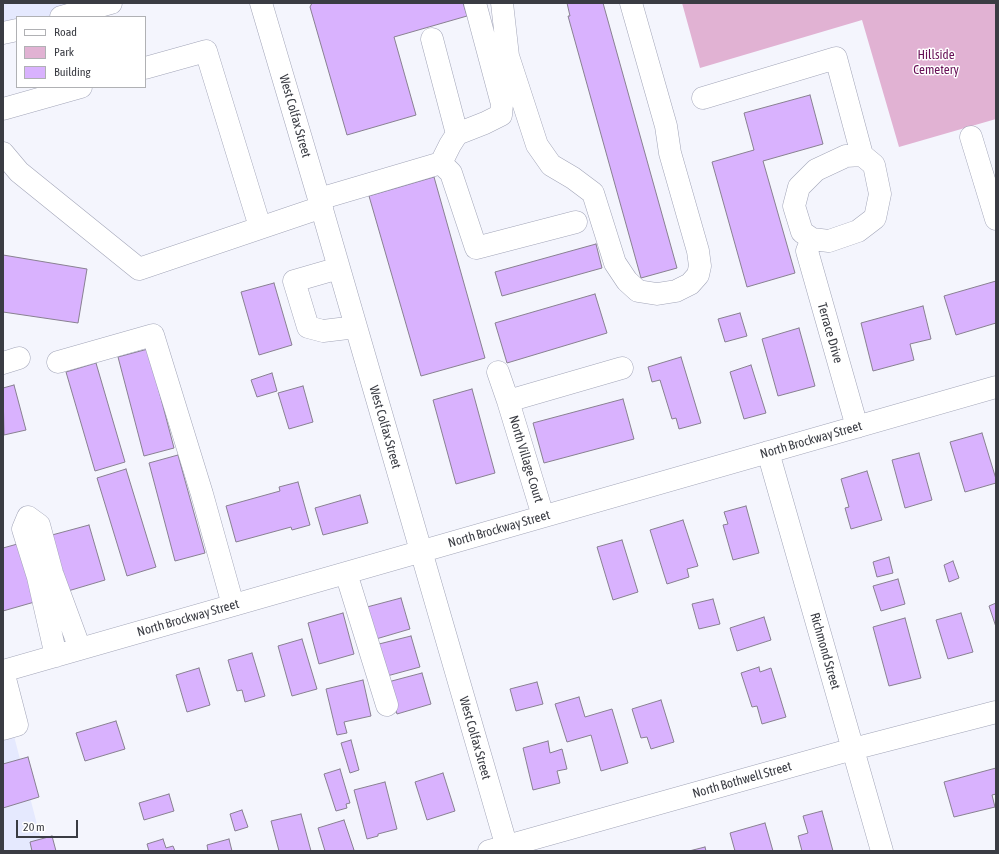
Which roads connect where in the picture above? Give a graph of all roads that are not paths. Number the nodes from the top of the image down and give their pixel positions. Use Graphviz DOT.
graph roads {
  1 [pos="111,3"];
  2 [pos="261,3"];
  3 [pos="475,3"];
  4 [pos="502,3"];
  5 [pos="631,3"];
  6 [pos="65,16"];
  7 [pos="16,30"];
  8 [pos="3,34"];
  9 [pos="432,39"];
  10 [pos="146,68"];
  11 [pos="77,88"];
  12 [pos="703,98"];
  13 [pos="3,109"];
  14 [pos="457,134"];
  15 [pos="972,137"];
  16 [pos="3,153"];
  17 [pos="862,155"];
  18 [pos="441,163"];
  19 [pos="321,203"];
  20 [pos="996,219"];
  21 [pos="576,222"];
  22 [pos="260,227"];
  23 [pos="812,239"];
  24 [pos="339,268"];
  25 [pos="356,327"];
  26 [pos="58,362"];
  27 [pos="622,368"];
  28 [pos="498,372"];
  29 [pos="996,387"];
  30 [pos="508,401"];
  31 [pos="857,427"];
  32 [pos="768,452"];
  33 [pos="543,516"];
  34 [pos="421,551"];
  35 [pos="346,573"];
  36 [pos="233,606"];
  37 [pos="80,649"];
  38 [pos="56,656"];
  39 [pos="3,671"];
  40 [pos="387,705"];
  41 [pos="996,712"];
  42 [pos="3,729"];
  43 [pos="853,749"];
  44 [pos="501,849"];
  45 [pos="882,851"];
  1 -- 6 [label="street"];
  2 -- 19 [label="street, West Colfax Street"];
  3 -- 14 [label="street"];
  4 -- 5 [label="street"];
  7 -- 8 [label="street"];
  9 -- 14 [label="street"];
  10 -- 22 [label="street"];
  11 -- 13 [label="street"];
  12 -- 17 [label="street"];
  14 -- 18 [label="street"];
  15 -- 20 [label="street"];
  16 -- 22 [label="street"];
  17 -- 23 [label="street"];
  17 -- 23 [label="street"];
  18 -- 19 [label="street"];
  18 -- 21 [label="street"];
  19 -- 22 [label="street"];
  19 -- 24 [label="street, West Colfax Street"];
  23 -- 31 [label="street, Terrace Drive"];
  24 -- 25 [label="street, West Colfax Street"];
  24 -- 25 [label="street"];
  25 -- 34 [label="street, West Colfax Street"];
  26 -- 36 [label="street"];
  27 -- 30 [label="street, North Village Court"];
  28 -- 30 [label="street, North Village Court"];
  29 -- 31 [label="street, North Brockway Street"];
  30 -- 33 [label="street, North Village Court"];
  31 -- 32 [label="street, North Brockway Street"];
  32 -- 33 [label="street, North Brockway Street"];
  32 -- 43 [label="street, Richmond Street"];
  33 -- 34 [label="street, North Brockway Street"];
  34 -- 35 [label="street, North Brockway Street"];
  34 -- 44 [label="street, West Colfax Street"];
  35 -- 36 [label="street, North Brockway Street"];
  35 -- 40 [label="street"];
  36 -- 37 [label="street, North Brockway Street"];
  37 -- 38 [label="street, North Brockway Street"];
  37 -- 38 [label="street"];
  38 -- 39 [label="street, North Brockway Street"];
  39 -- 42 [label="street"];
  41 -- 43 [label="street, North Bothwell Street"];
  43 -- 44 [label="street, North Bothwell Street"];
  43 -- 45 [label="street, Richmond Street"];
}
